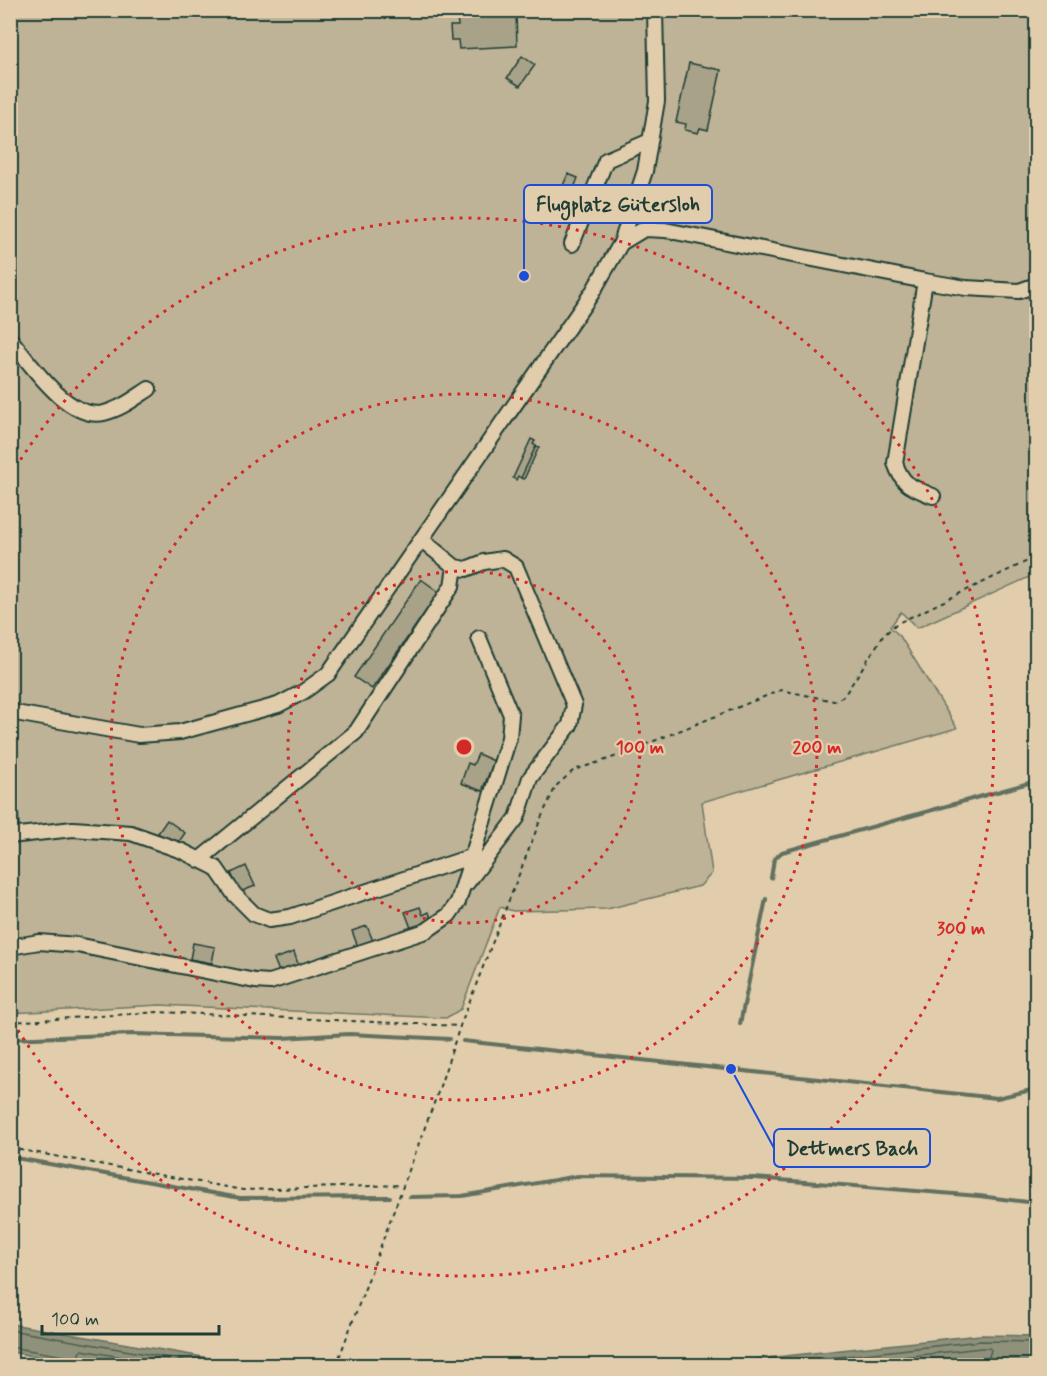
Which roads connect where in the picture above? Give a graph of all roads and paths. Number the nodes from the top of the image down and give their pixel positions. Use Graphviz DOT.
graph roads {
  1 [pos="655,10"];
  2 [pos="650,141"];
  3 [pos="621,243"];
  4 [pos="572,244"];
  5 [pos="925,281"];
  6 [pos="1036,285"];
  7 [pos="10,339"];
  8 [pos="149,389"];
  9 [pos="933,496"];
  10 [pos="422,540"];
  11 [pos="1036,557"];
  12 [pos="455,567"];
  13 [pos="479,638"];
  14 [pos="10,712"];
  15 [pos="10,836"];
  16 [pos="470,857"];
  17 [pos="200,860"];
  18 [pos="462,890"];
  19 [pos="10,947"];
  20 [pos="10,1022"];
  21 [pos="460,1026"];
  22 [pos="10,1148"];
  23 [pos="403,1185"];
  24 [pos="336,1365"];
  1 -- 2 [label="lane"];
  2 -- 3 [label="lane"];
  2 -- 4 [label="lane"];
  3 -- 5 [label="lane"];
  3 -- 10 [label="lane"];
  5 -- 6 [label="lane"];
  5 -- 9 [label="lane"];
  7 -- 8 [label="lane"];
  10 -- 12 [label="lane"];
  10 -- 14 [label="lane"];
  11 -- 21 [label="path"];
  12 -- 17 [label="lane"];
  12 -- 18 [label="lane"];
  13 -- 16 [label="lane"];
  15 -- 17 [label="lane"];
  16 -- 17 [label="lane"];
  16 -- 18 [label="lane"];
  18 -- 19 [label="lane"];
  20 -- 21 [label="path"];
  21 -- 23 [label="path"];
  22 -- 23 [label="path"];
  23 -- 24 [label="path"];
}
